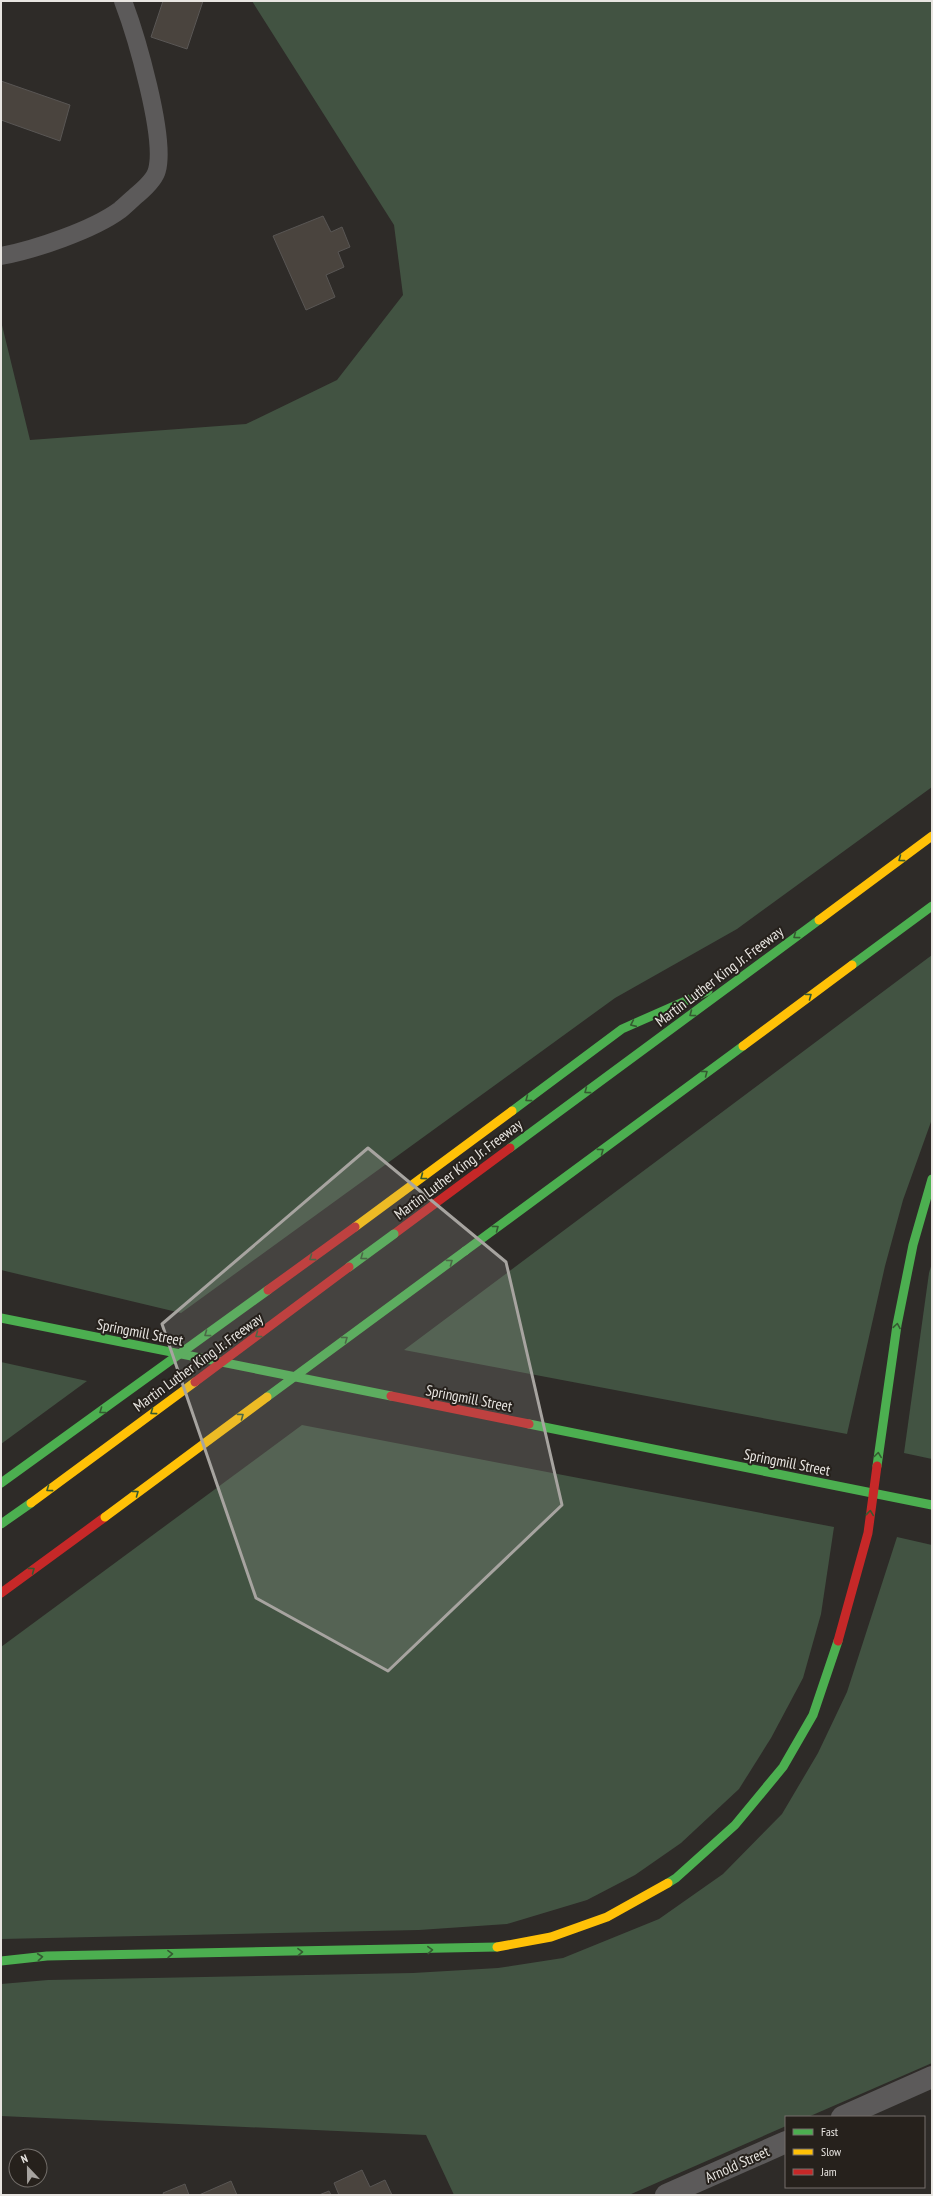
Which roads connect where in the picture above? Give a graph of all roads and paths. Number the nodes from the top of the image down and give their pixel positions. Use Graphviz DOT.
graph roads {
  1 [pos="123,1"];
  2 [pos="1,256"];
  3 [pos="932,836"];
  4 [pos="932,906"];
  5 [pos="746,974"];
  6 [pos="932,1179"];
  7 [pos="1,1318"];
  8 [pos="1,1483"];
  9 [pos="872,1494"];
  10 [pos="932,1505"];
  11 [pos="1,1524"];
  12 [pos="1,1593"];
  13 [pos="1,1961"];
  14 [pos="932,2077"];
  15 [pos="844,2116"];
  16 [pos="785,2142"];
  17 [pos="666,2195"];
  1 -- 2 [label="lane"];
  3 -- 5 [label="main road, Martin Luther King Jr. Freeway, one-way"];
  12 -- 4 [label="main road, one-way, bridge"];
  5 -- 8 [label="main road, one-way, bridge"];
  5 -- 11 [label="main road, Martin Luther King Jr. Freeway, one-way, bridge"];
  9 -- 6 [label="main road, one-way"];
  7 -- 9 [label="main road, Springmill Street"];
  9 -- 10 [label="main road, Springmill Street"];
  13 -- 9 [label="main road, one-way"];
  14 -- 15 [label="street"];
  16 -- 17 [label="street, Arnold Street"];
}
